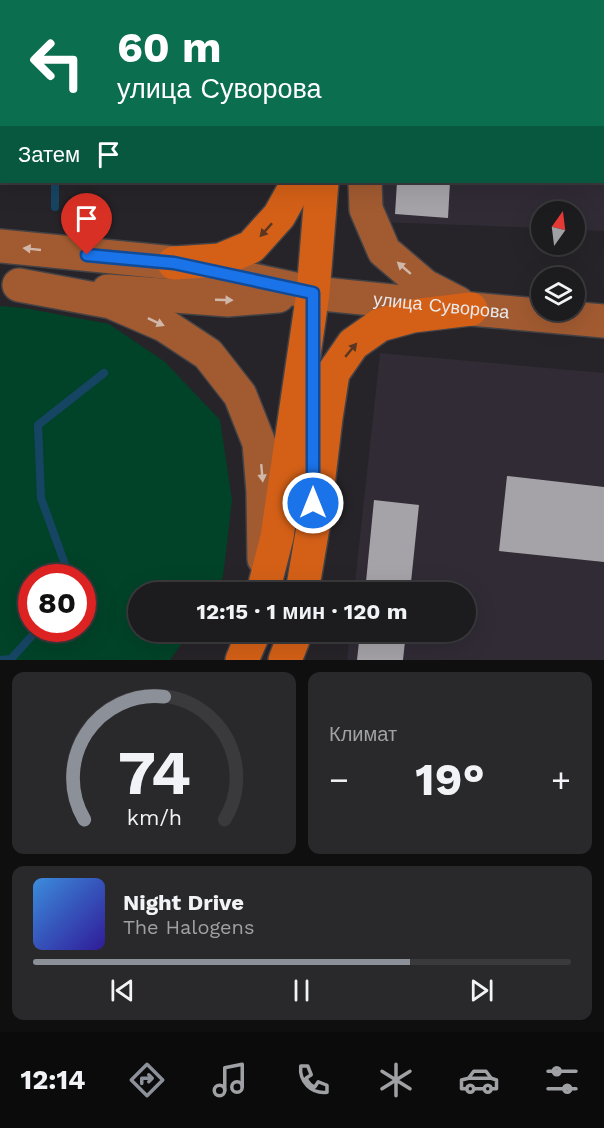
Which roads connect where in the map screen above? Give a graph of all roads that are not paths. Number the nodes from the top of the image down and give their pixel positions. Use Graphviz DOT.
graph roads {
  1 [pos="297,183"];
  2 [pos="322,183"];
  3 [pos="365,183"];
  4 [pos="0,246"];
  5 [pos="174,263"];
  6 [pos="10,284"];
  7 [pos="313,293"];
  8 [pos="471,309"];
  9 [pos="604,321"];
  10 [pos="313,527"];
  11 [pos="263,582"];
  12 [pos="265,582"];
  13 [pos="304,582"];
  14 [pos="250,642"];
  15 [pos="292,642"];
  16 [pos="242,660"];
  17 [pos="285,660"];
  1 -- 5 [label="highway, one-way"];
  2 -- 7 [label="highway"];
  8 -- 3 [label="main road, one-way"];
  5 -- 4 [label="main road, улица Суворова, one-way"];
  5 -- 7 [label="main road, улица Суворова"];
  6 -- 7 [label="main road, улица Суворова, one-way"];
  6 -- 11 [label="main road, one-way"];
  7 -- 8 [label="main road, улица Суворова"];
  7 -- 10 [label="highway"];
  7 -- 12 [label="highway"];
  8 -- 9 [label="main road, улица Суворова"];
  10 -- 8 [label="highway, one-way"];
  10 -- 13 [label="highway"];
  14 -- 16 [label="highway"];
  15 -- 17 [label="highway"];
}
